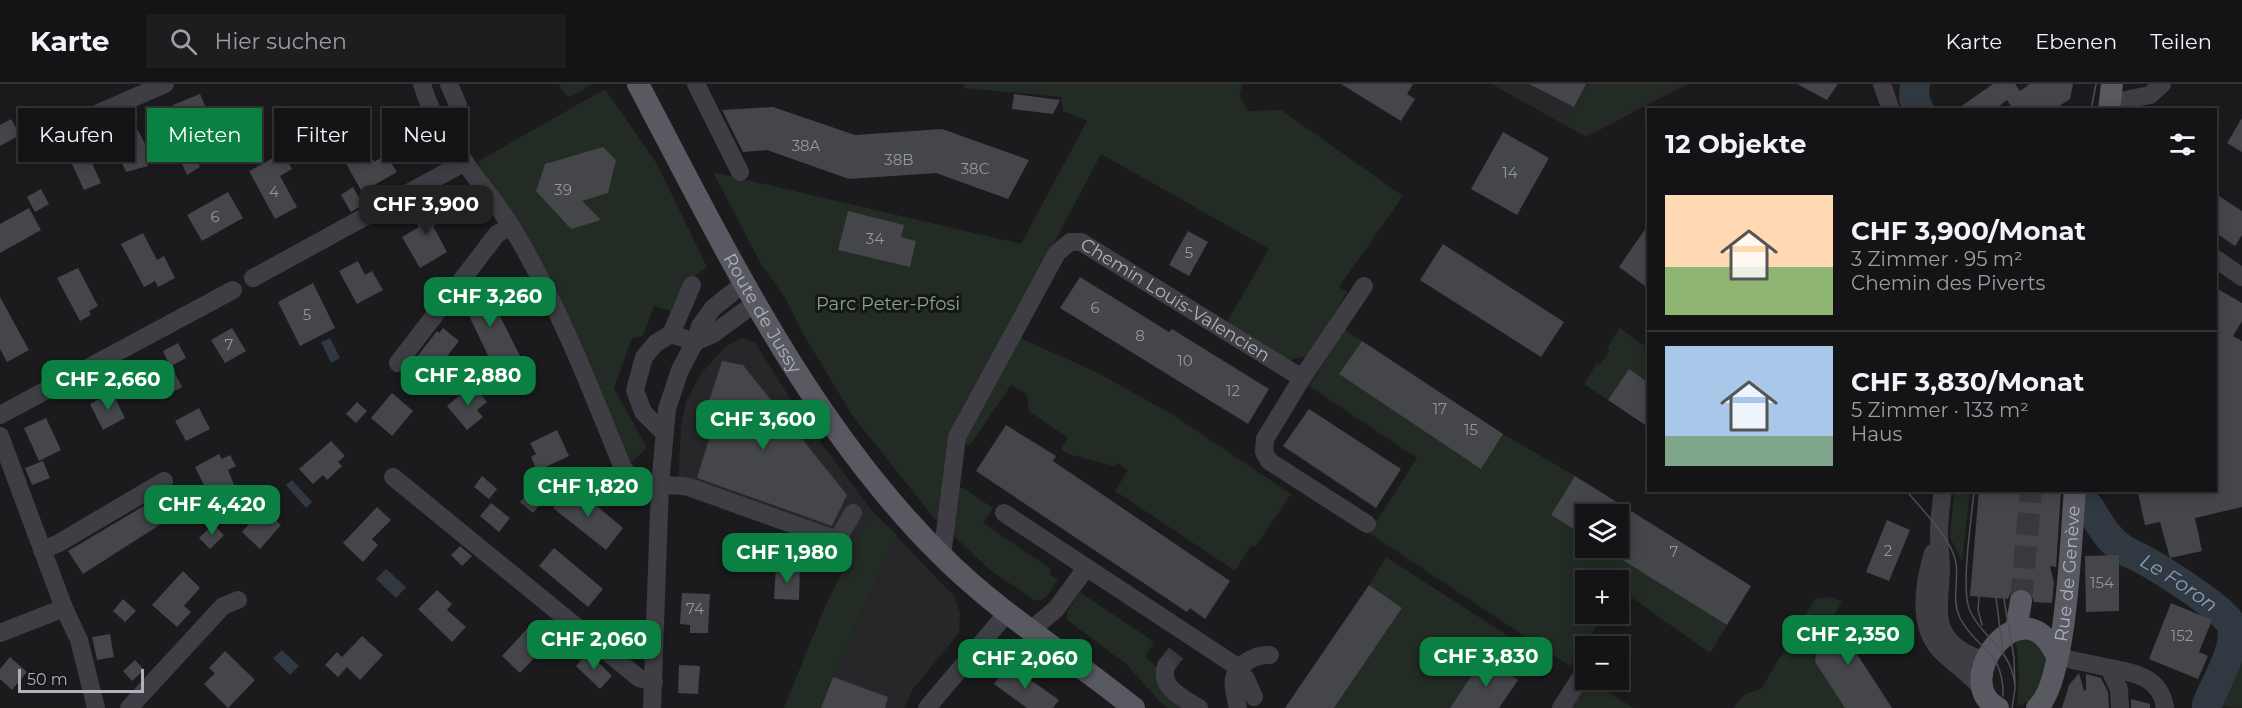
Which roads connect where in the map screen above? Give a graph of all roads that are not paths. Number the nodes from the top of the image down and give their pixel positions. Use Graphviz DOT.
graph roads {
  1 [pos="165,84"];
  2 [pos="422,84"];
  3 [pos="449,84"];
  4 [pos="638,84"];
  5 [pos="696,84"];
  6 [pos="1882,84"];
  7 [pos="2162,84"];
  8 [pos="2104,98"];
  9 [pos="110,108"];
  10 [pos="432,108"];
  11 [pos="458,108"];
  12 [pos="1890,108"];
  13 [pos="465,162"];
  14 [pos="740,172"];
  15 [pos="511,225"];
  16 [pos="2217,260"];
  17 [pos="2242,277"];
  18 [pos="253,279"];
  19 [pos="743,284"];
  20 [pos="692,285"];
  21 [pos="1364,286"];
  22 [pos="233,290"];
  23 [pos="755,303"];
  24 [pos="671,334"];
  25 [pos="695,342"];
  26 [pos="398,363"];
  27 [pos="1302,378"];
  28 [pos="0,415"];
  29 [pos="664,433"];
  30 [pos="0,436"];
  31 [pos="393,477"];
  32 [pos="164,481"];
  33 [pos="660,485"];
  34 [pos="1943,492"];
  35 [pos="2075,492"];
  36 [pos="853,513"];
  37 [pos="1004,513"];
  38 [pos="1367,524"];
  39 [pos="1939,531"];
  40 [pos="42,550"];
  41 [pos="942,556"];
  42 [pos="1086,568"];
  43 [pos="238,600"];
  44 [pos="2021,600"];
  45 [pos="64,609"];
  46 [pos="1007,613"];
  47 [pos="1030,630"];
  48 [pos="2016,630"];
  49 [pos="0,633"];
  50 [pos="1269,655"];
  51 [pos="2057,657"];
  52 [pos="1988,658"];
  53 [pos="1166,666"];
  54 [pos="2109,668"];
  55 [pos="654,682"];
  56 [pos="1575,686"];
  57 [pos="1988,701"];
  58 [pos="1255,703"];
  59 [pos="96,708"];
  60 [pos="129,708"];
  61 [pos="652,708"];
  62 [pos="927,708"];
  63 [pos="1134,708"];
  64 [pos="1199,708"];
  65 [pos="1238,708"];
  66 [pos="1561,708"];
  67 [pos="2037,708"];
  68 [pos="2120,708"];
  69 [pos="2165,708"];
  1 -- 9 [label="street"];
  2 -- 10 [label="street"];
  3 -- 11 [label="street"];
  4 -- 19 [label="main road, Route de Jussy"];
  5 -- 14 [label="street"];
  6 -- 12 [label="street"];
  7 -- 8 [label="street"];
  13 -- 15 [label="street"];
  13 -- 18 [label="street"];
  15 -- 26 [label="street"];
  15 -- 33 [label="street"];
  16 -- 17 [label="street"];
  19 -- 23 [label="main road, Route de Jussy"];
  19 -- 25 [label="street"];
  20 -- 24 [label="street"];
  21 -- 27 [label="street"];
  22 -- 28 [label="street"];
  23 -- 25 [label="street"];
  23 -- 41 [label="main road, Route de Jussy"];
  24 -- 25 [label="street"];
  24 -- 29 [label="street"];
  25 -- 29 [label="street"];
  27 -- 38 [label="street"];
  27 -- 41 [label="street, Chemin Louis-Valencien"];
  29 -- 33 [label="street"];
  30 -- 40 [label="street"];
  31 -- 55 [label="street"];
  32 -- 40 [label="street"];
  33 -- 36 [label="street"];
  33 -- 55 [label="street"];
  34 -- 39 [label="street"];
  35 -- 51 [label="main road, Rue de Genève"];
  37 -- 42 [label="street"];
  39 -- 52 [label="street"];
  39 -- 57 [label="street"];
  40 -- 45 [label="street"];
  41 -- 46 [label="main road, Route de Jussy"];
  42 -- 47 [label="street"];
  42 -- 58 [label="street, bridge"];
  43 -- 60 [label="street"];
  44 -- 48 [label="main road"];
  45 -- 49 [label="street"];
  45 -- 59 [label="street"];
  46 -- 47 [label="main road, Route de Jussy"];
  46 -- 62 [label="street"];
  47 -- 63 [label="main road, Route de Jussy"];
  48 -- 51 [label="main road, Rue de Genève"];
  48 -- 52 [label="main road"];
  50 -- 65 [label="street"];
  51 -- 54 [label="street, Rue de Genève"];
  51 -- 67 [label="main road, Rue de Genève"];
  52 -- 57 [label="main road"];
  53 -- 64 [label="street"];
  54 -- 68 [label="street"];
  54 -- 69 [label="street, Rue de Genève"];
  55 -- 61 [label="street"];
  56 -- 66 [label="street"];
}
